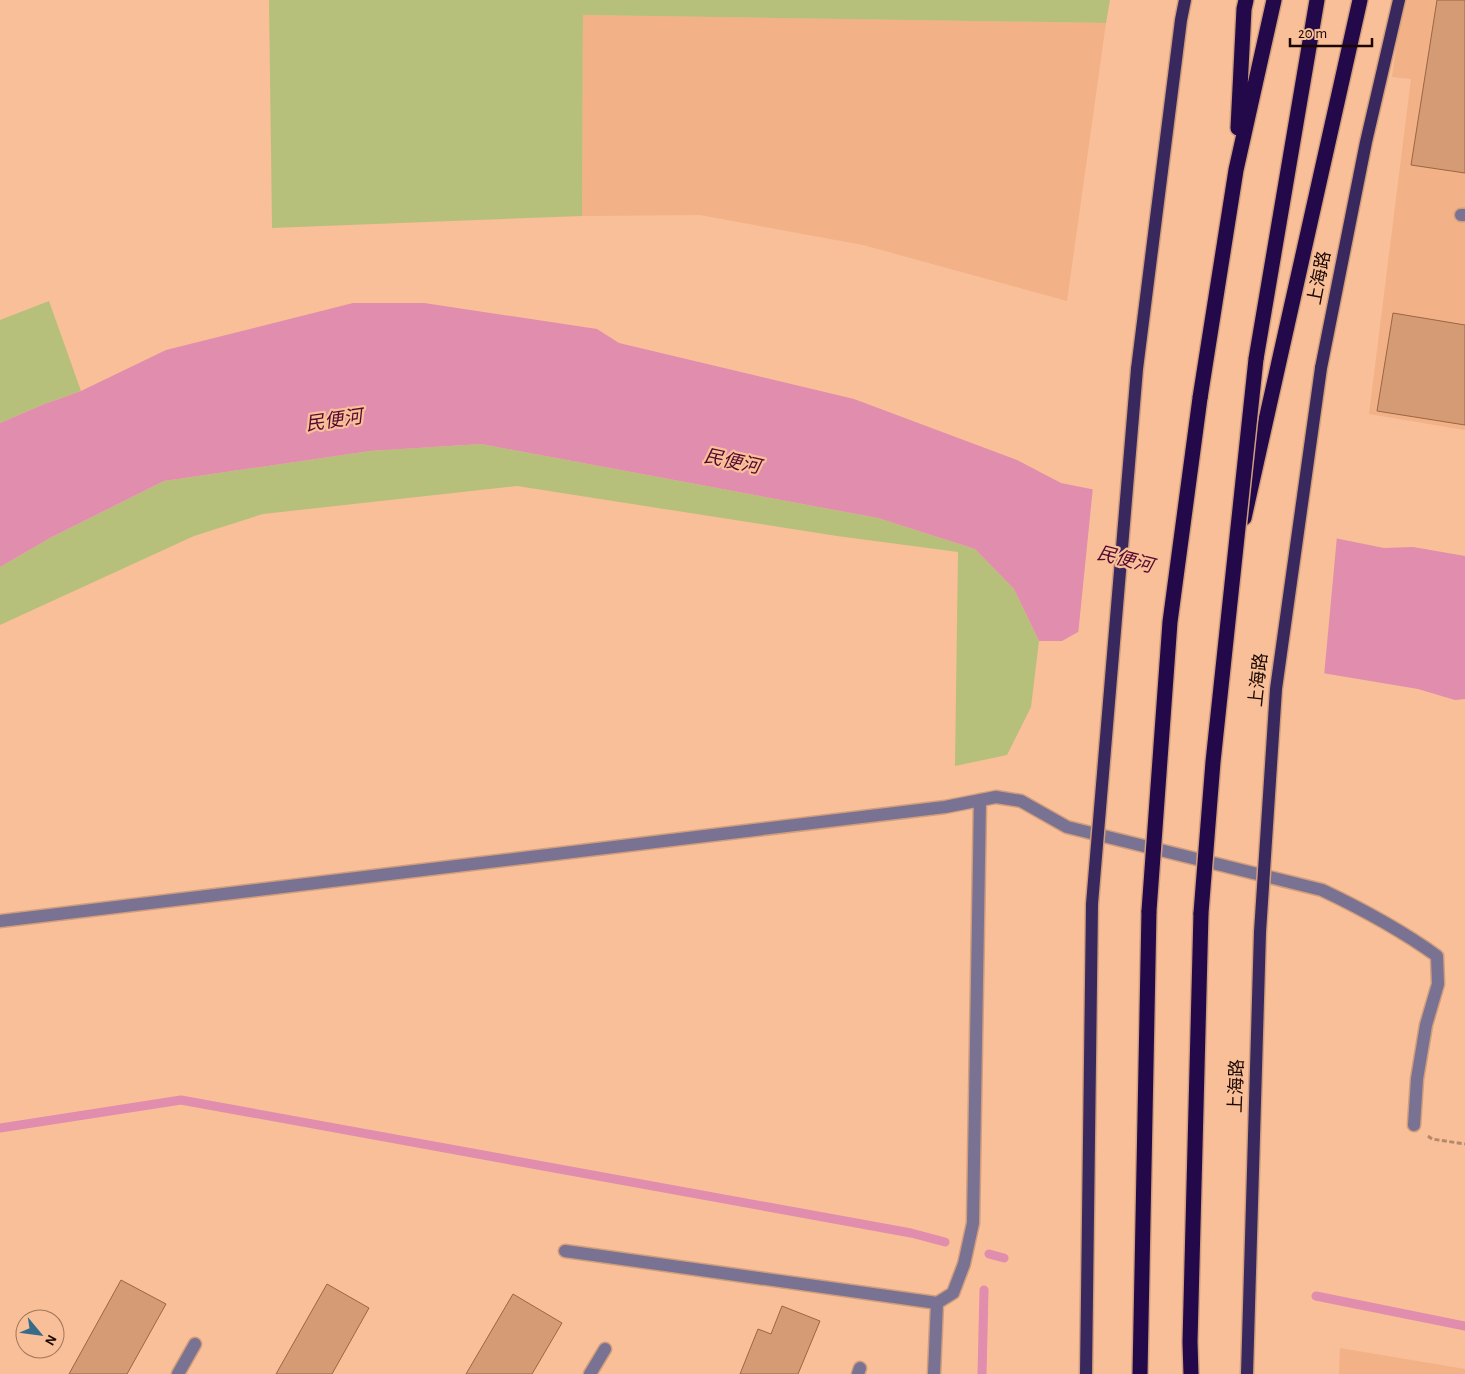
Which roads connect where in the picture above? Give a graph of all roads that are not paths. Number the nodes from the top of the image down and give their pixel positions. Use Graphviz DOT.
graph roads {
  1 [pos="1185,0"];
  2 [pos="1246,0"];
  3 [pos="1274,0"];
  4 [pos="1317,0"];
  5 [pos="1360,0"];
  6 [pos="1399,0"];
  7 [pos="1236,170"];
  8 [pos="1234,565"];
  9 [pos="980,800"];
  10 [pos="0,921"];
  11 [pos="1414,1125"];
  12 [pos="565,1251"];
  13 [pos="937,1303"];
  14 [pos="195,1344"];
  15 [pos="604,1349"];
  16 [pos="178,1374"];
  17 [pos="590,1374"];
  18 [pos="934,1374"];
  19 [pos="1086,1374"];
  20 [pos="1140,1374"];
  21 [pos="1191,1374"];
  22 [pos="1248,1374"];
  1 -- 19 [label="main road, bridge"];
  2 -- 7 [label="highway"];
  3 -- 7 [label="highway"];
  4 -- 8 [label="highway, 上海路, bridge"];
  5 -- 8 [label="highway, bridge"];
  6 -- 22 [label="main road, 上海路, bridge"];
  7 -- 20 [label="highway, bridge"];
  8 -- 21 [label="highway, 上海路, bridge"];
  9 -- 10 [label="street"];
  9 -- 11 [label="street"];
  9 -- 13 [label="street"];
  12 -- 13 [label="street"];
  13 -- 18 [label="street"];
  14 -- 16 [label="street"];
  15 -- 17 [label="street"];
}
